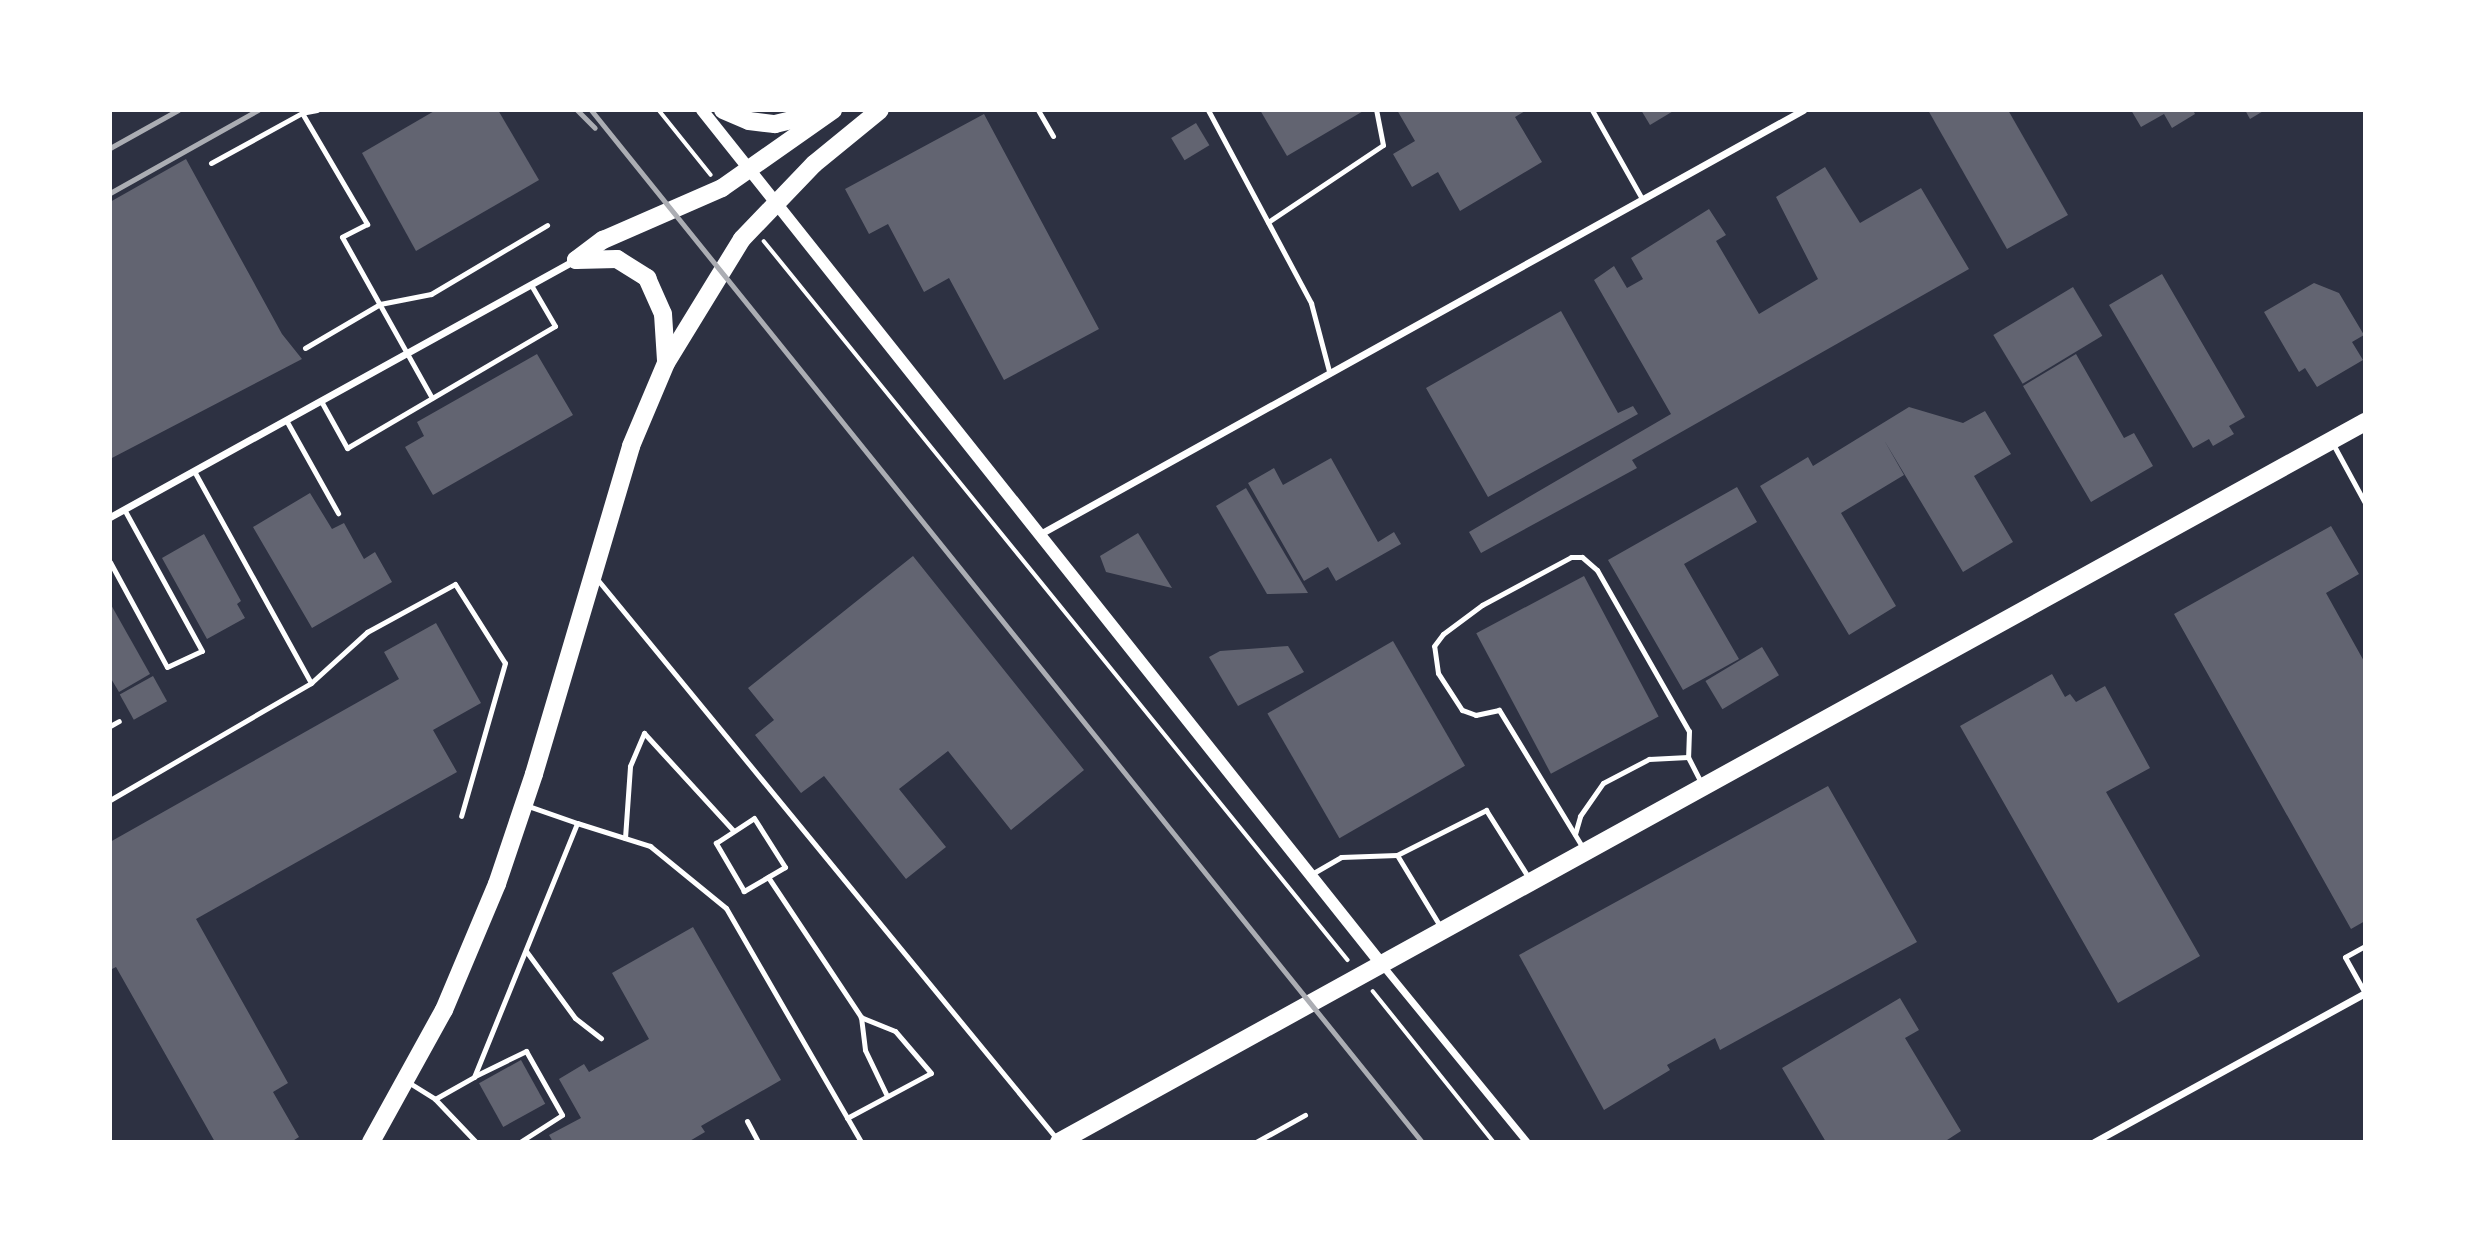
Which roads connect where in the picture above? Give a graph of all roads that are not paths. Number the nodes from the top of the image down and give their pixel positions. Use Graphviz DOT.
graph roads {
  1 [pos="317,110"];
  2 [pos="702,110"];
  3 [pos="723,110"];
  4 [pos="832,110"];
  5 [pos="880,110"];
  6 [pos="1038,110"];
  7 [pos="1208,110"];
  8 [pos="1376,110"];
  9 [pos="1592,110"];
  10 [pos="1803,110"];
  11 [pos="302,113"];
  12 [pos="1053,136"];
  13 [pos="211,163"];
  14 [pos="751,171"];
  15 [pos="1641,197"];
  16 [pos="776,202"];
  17 [pos="1268,222"];
  18 [pos="547,225"];
  19 [pos="576,260"];
  20 [pos="531,285"];
  21 [pos="380,304"];
  22 [pos="305,348"];
  23 [pos="407,353"];
  24 [pos="666,363"];
  25 [pos="1329,371"];
  26 [pos="432,398"];
  27 [pos="321,401"];
  28 [pos="286,420"];
  29 [pos="2365,422"];
  30 [pos="2331,440"];
  31 [pos="194,471"];
  32 [pos="2365,503"];
  33 [pos="124,509"];
  34 [pos="338,513"];
  35 [pos="110,517"];
  36 [pos="1040,534"];
  37 [pos="110,562"];
  38 [pos="594,575"];
  39 [pos="311,682"];
  40 [pos="119,721"];
  41 [pos="110,726"];
  42 [pos="1688,757"];
  43 [pos="1704,788"];
  44 [pos="110,800"];
  45 [pos="524,805"];
  46 [pos="461,816"];
  47 [pos="577,822"];
  48 [pos="733,830"];
  49 [pos="1575,834"];
  50 [pos="625,838"];
  51 [pos="1586,854"];
  52 [pos="1397,855"];
  53 [pos="1310,875"];
  54 [pos="768,877"];
  55 [pos="1533,884"];
  56 [pos="1443,932"];
  57 [pos="2365,946"];
  58 [pos="526,951"];
  59 [pos="1382,965"];
  60 [pos="2365,993"];
  61 [pos="861,1017"];
  62 [pos="601,1038"];
  63 [pos="474,1077"];
  64 [pos="407,1081"];
  65 [pos="887,1096"];
  66 [pos="435,1099"];
  67 [pos="1305,1115"];
  68 [pos="847,1118"];
  69 [pos="747,1121"];
  70 [pos="371,1142"];
  71 [pos="476,1142"];
  72 [pos="520,1142"];
  73 [pos="758,1142"];
  74 [pos="861,1142"];
  75 [pos="1059,1142"];
  76 [pos="1256,1142"];
  77 [pos="1527,1142"];
  78 [pos="2094,1142"];
  1 -- 11 [label="lane"];
  2 -- 14 [label="street"];
  3 -- 4 [label="main road"];
  4 -- 14 [label="main road"];
  5 -- 16 [label="main road"];
  6 -- 12 [label="lane"];
  7 -- 17 [label="lane"];
  8 -- 17 [label="lane"];
  9 -- 15 [label="lane"];
  10 -- 15 [label="street"];
  11 -- 13 [label="lane"];
  11 -- 21 [label="lane"];
  14 -- 16 [label="street"];
  14 -- 19 [label="main road"];
  15 -- 25 [label="street"];
  16 -- 24 [label="main road"];
  16 -- 36 [label="street"];
  17 -- 25 [label="lane"];
  18 -- 21 [label="lane"];
  19 -- 20 [label="street"];
  19 -- 24 [label="main road"];
  20 -- 23 [label="street"];
  20 -- 26 [label="lane"];
  21 -- 22 [label="lane"];
  21 -- 23 [label="lane"];
  23 -- 26 [label="lane"];
  23 -- 27 [label="street"];
  24 -- 38 [label="main road"];
  25 -- 36 [label="street"];
  26 -- 27 [label="lane"];
  27 -- 28 [label="street"];
  28 -- 31 [label="street"];
  28 -- 34 [label="lane"];
  29 -- 30 [label="main road"];
  30 -- 32 [label="lane"];
  30 -- 43 [label="main road"];
  31 -- 33 [label="street"];
  31 -- 39 [label="lane"];
  33 -- 35 [label="street"];
  33 -- 37 [label="lane"];
  36 -- 53 [label="street"];
  38 -- 45 [label="main road"];
  38 -- 75 [label="lane"];
  39 -- 44 [label="lane"];
  39 -- 46 [label="lane"];
  40 -- 41 [label="lane"];
  42 -- 43 [label="lane"];
  42 -- 49 [label="lane"];
  42 -- 49 [label="lane"];
  43 -- 51 [label="main road"];
  45 -- 47 [label="lane"];
  45 -- 64 [label="main road"];
  47 -- 50 [label="lane"];
  47 -- 58 [label="lane"];
  48 -- 50 [label="lane"];
  48 -- 54 [label="lane"];
  48 -- 54 [label="lane"];
  49 -- 51 [label="lane"];
  50 -- 68 [label="lane"];
  51 -- 55 [label="main road"];
  52 -- 53 [label="lane"];
  52 -- 55 [label="lane"];
  52 -- 56 [label="lane"];
  53 -- 59 [label="street"];
  54 -- 61 [label="lane"];
  55 -- 56 [label="main road"];
  56 -- 59 [label="main road"];
  57 -- 60 [label="lane"];
  58 -- 62 [label="lane"];
  58 -- 63 [label="lane"];
  59 -- 75 [label="main road"];
  59 -- 77 [label="street"];
  60 -- 78 [label="street"];
  61 -- 65 [label="lane"];
  61 -- 65 [label="lane"];
  63 -- 66 [label="lane"];
  63 -- 72 [label="lane"];
  64 -- 66 [label="lane"];
  64 -- 70 [label="main road"];
  65 -- 68 [label="lane"];
  66 -- 71 [label="lane"];
  67 -- 76 [label="lane"];
  68 -- 74 [label="lane"];
  69 -- 73 [label="lane"];
}
